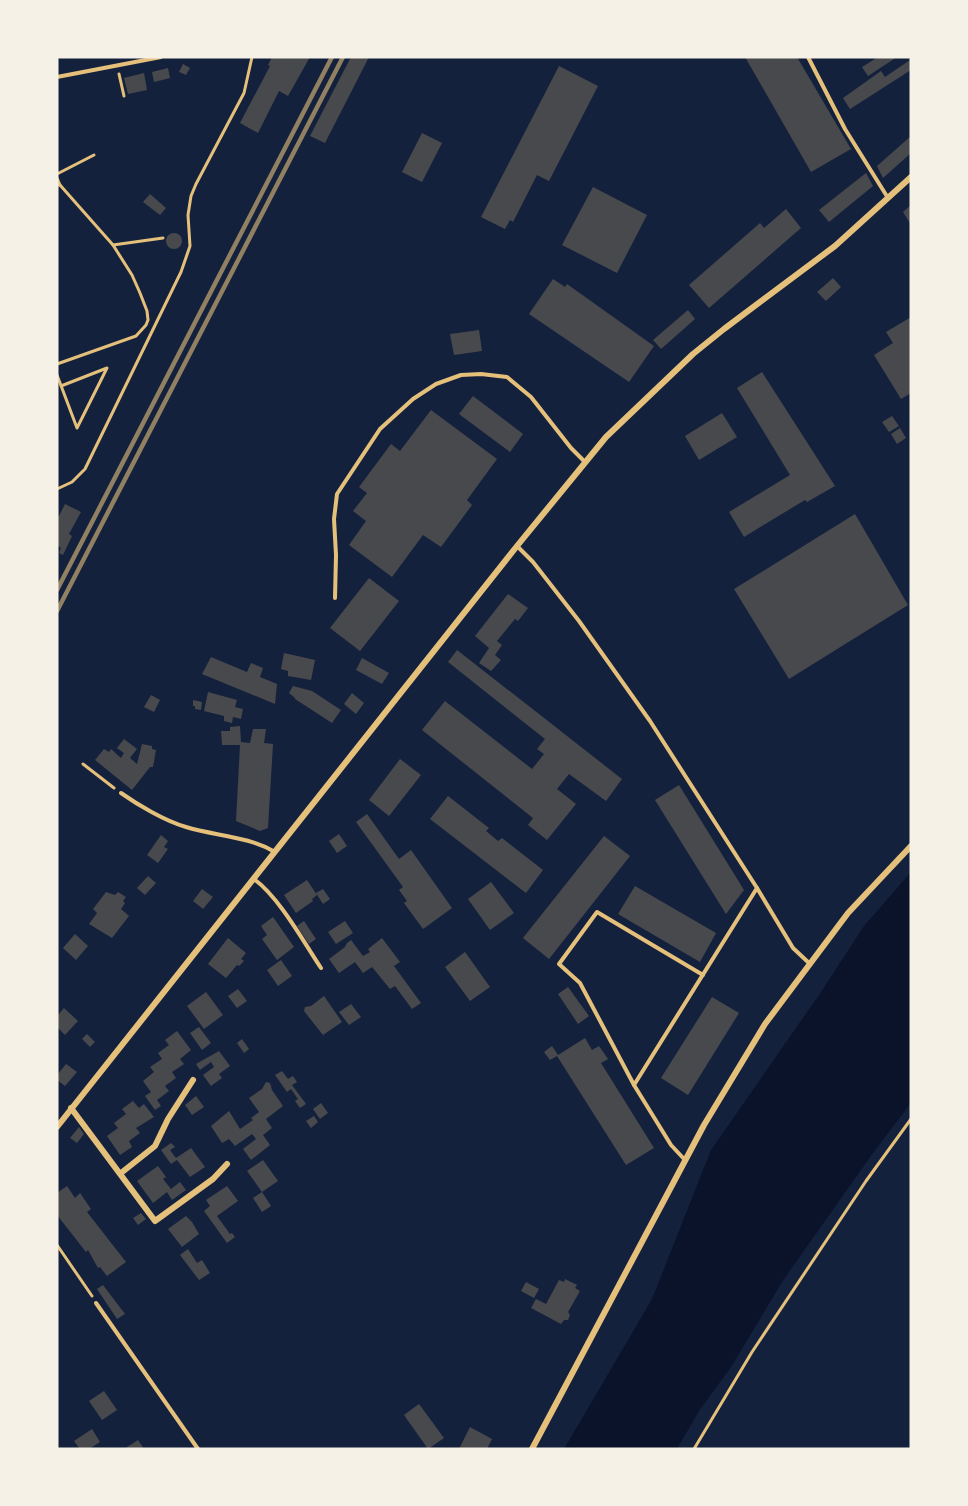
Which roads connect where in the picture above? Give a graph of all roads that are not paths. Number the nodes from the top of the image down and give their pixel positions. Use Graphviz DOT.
graph roads {
  1 [pos="161,57"];
  2 [pos="808,57"];
  3 [pos="57,77"];
  4 [pos="911,177"];
  5 [pos="888,198"];
  6 [pos="585,462"];
  7 [pos="517,546"];
  8 [pos="335,598"];
  9 [pos="121,793"];
  10 [pos="911,846"];
  11 [pos="275,852"];
  12 [pos="254,879"];
  13 [pos="757,888"];
  14 [pos="809,963"];
  15 [pos="321,968"];
  16 [pos="704,975"];
  17 [pos="193,1080"];
  18 [pos="634,1085"];
  19 [pos="71,1108"];
  20 [pos="57,1127"];
  21 [pos="685,1160"];
  22 [pos="227,1164"];
  23 [pos="121,1173"];
  24 [pos="96,1303"];
  25 [pos="198,1449"];
  26 [pos="532,1449"];
  1 -- 3 [label="lane"];
  2 -- 5 [label="lane"];
  4 -- 5 [label="street"];
  5 -- 6 [label="street"];
  6 -- 7 [label="street"];
  6 -- 8 [label="lane"];
  7 -- 11 [label="street"];
  7 -- 13 [label="lane"];
  9 -- 11 [label="lane"];
  10 -- 14 [label="street"];
  11 -- 12 [label="street"];
  12 -- 15 [label="lane"];
  12 -- 19 [label="street"];
  13 -- 14 [label="lane"];
  13 -- 16 [label="lane"];
  14 -- 21 [label="street"];
  16 -- 18 [label="lane"];
  16 -- 18 [label="lane"];
  17 -- 23 [label="street"];
  18 -- 21 [label="lane"];
  19 -- 20 [label="street"];
  19 -- 23 [label="street"];
  21 -- 26 [label="street"];
  22 -- 23 [label="street"];
  24 -- 25 [label="lane"];
}
